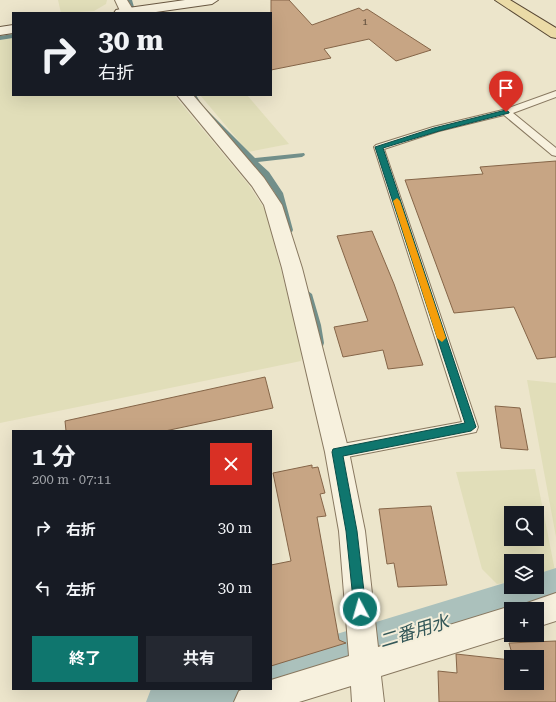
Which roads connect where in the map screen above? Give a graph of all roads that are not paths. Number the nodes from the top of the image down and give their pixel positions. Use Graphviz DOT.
graph roads {
  1 [pos="121,0"];
  2 [pos="212,0"];
  3 [pos="501,0"];
  4 [pos="126,12"];
  5 [pos="133,12"];
  6 [pos="12,29"];
  7 [pos="0,31"];
  8 [pos="556,34"];
  9 [pos="556,94"];
  10 [pos="186,96"];
  11 [pos="506,112"];
  12 [pos="556,153"];
  13 [pos="337,452"];
  14 [pos="556,607"];
  15 [pos="544,611"];
  16 [pos="504,623"];
  17 [pos="364,654"];
  18 [pos="250,702"];
  19 [pos="368,702"];
  1 -- 4 [label="street"];
  2 -- 5 [label="street"];
  3 -- 8 [label="main road"];
  6 -- 7 [label="street"];
  9 -- 11 [label="lane"];
  10 -- 13 [label="street"];
  11 -- 12 [label="lane"];
  11 -- 13 [label="lane"];
  13 -- 17 [label="street"];
  14 -- 15 [label="street"];
  16 -- 17 [label="street"];
  17 -- 18 [label="street"];
  17 -- 19 [label="street"];
}
